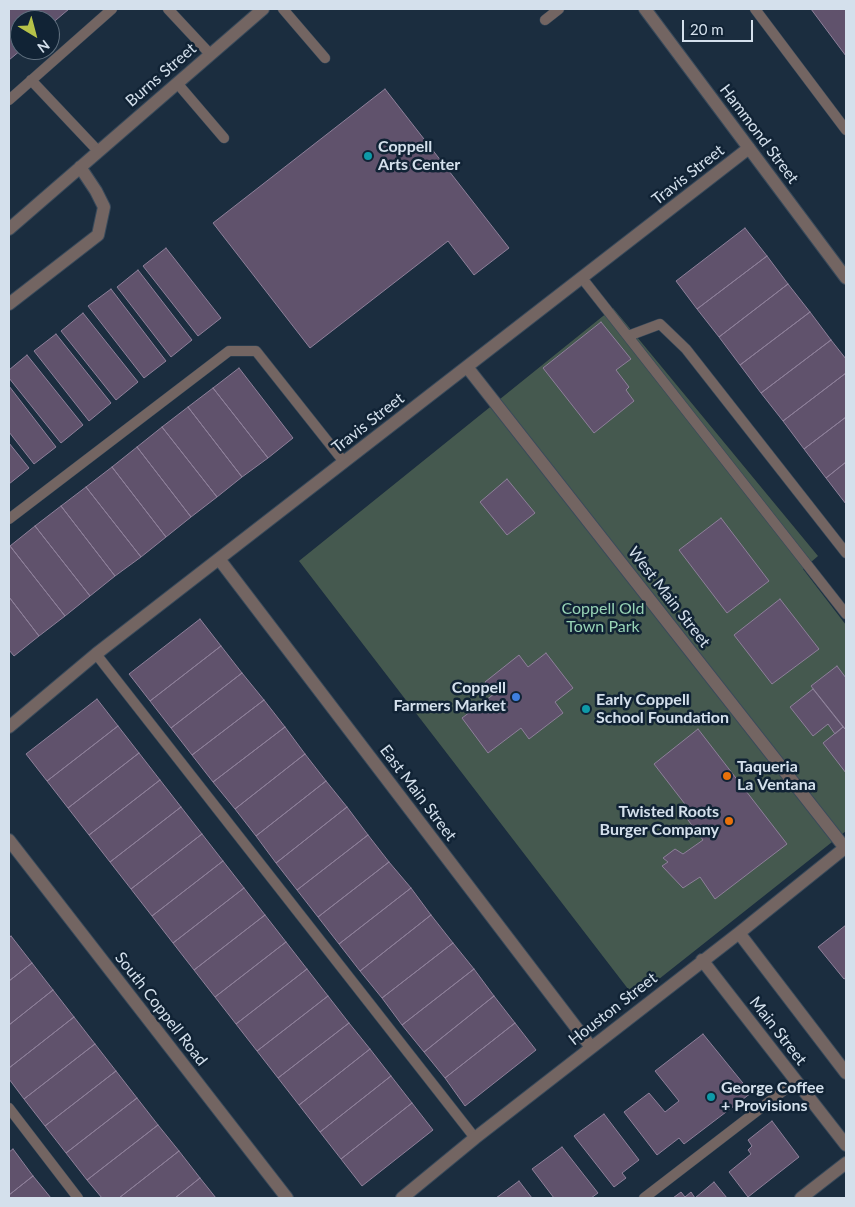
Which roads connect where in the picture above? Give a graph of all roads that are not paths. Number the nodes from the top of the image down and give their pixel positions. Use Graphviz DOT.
graph roads {
  1 [pos="112,9"];
  2 [pos="168,9"];
  3 [pos="263,9"];
  4 [pos="283,9"];
  5 [pos="559,9"];
  6 [pos="645,9"];
  7 [pos="755,9"];
  8 [pos="545,20"];
  9 [pos="210,54"];
  10 [pos="325,58"];
  11 [pos="32,80"];
  12 [pos="177,83"];
  13 [pos="9,100"];
  14 [pos="846,130"];
  15 [pos="224,138"];
  16 [pos="749,148"];
  17 [pos="98,151"];
  18 [pos="80,167"];
  19 [pos="9,228"];
  20 [pos="582,278"];
  21 [pos="846,278"];
  22 [pos="9,304"];
  23 [pos="628,336"];
  24 [pos="467,366"];
  25 [pos="344,462"];
  26 [pos="9,519"];
  27 [pos="846,553"];
  28 [pos="219,559"];
  29 [pos="846,614"];
  30 [pos="96,654"];
  31 [pos="9,727"];
  32 [pos="9,840"];
  33 [pos="845,847"];
  34 [pos="739,933"];
  35 [pos="702,960"];
  36 [pos="591,1047"];
  37 [pos="846,1073"];
  38 [pos="796,1081"];
  39 [pos="9,1108"];
  40 [pos="475,1138"];
  41 [pos="846,1146"];
  42 [pos="846,1163"];
  43 [pos="78,1198"];
  44 [pos="287,1198"];
  45 [pos="402,1198"];
  46 [pos="644,1198"];
  47 [pos="801,1198"];
  1 -- 11 [label="lane"];
  2 -- 9 [label="lane"];
  3 -- 9 [label="street, Burns Street"];
  4 -- 10 [label="lane"];
  5 -- 8 [label="lane"];
  6 -- 16 [label="street, Hammond Street"];
  7 -- 14 [label="lane"];
  9 -- 12 [label="street, Burns Street"];
  11 -- 13 [label="lane"];
  11 -- 17 [label="lane"];
  12 -- 15 [label="lane"];
  12 -- 17 [label="street, Burns Street"];
  16 -- 20 [label="street, Travis Street"];
  16 -- 21 [label="street, Hammond Street"];
  17 -- 18 [label="street, Burns Street"];
  18 -- 19 [label="street, Burns Street"];
  18 -- 22 [label="street"];
  20 -- 23 [label="lane"];
  20 -- 24 [label="street, Travis Street"];
  23 -- 27 [label="lane"];
  23 -- 29 [label="lane"];
  24 -- 25 [label="street, Travis Street"];
  24 -- 33 [label="street, West Main Street"];
  25 -- 26 [label="lane"];
  25 -- 28 [label="street, Travis Street"];
  28 -- 30 [label="street, Travis Street"];
  28 -- 36 [label="street, East Main Street"];
  30 -- 31 [label="street, Travis Street"];
  30 -- 40 [label="lane"];
  32 -- 44 [label="street, South Coppell Road"];
  33 -- 34 [label="street, Houston Street"];
  34 -- 35 [label="street, Houston Street"];
  34 -- 37 [label="street, Main Street"];
  35 -- 36 [label="street, Houston Street"];
  35 -- 38 [label="street, Main Street"];
  36 -- 40 [label="street, Houston Street"];
  38 -- 41 [label="street, Main Street"];
  38 -- 46 [label="lane"];
  39 -- 43 [label="lane"];
  40 -- 45 [label="street, Houston Street"];
  42 -- 47 [label="street"];
}
